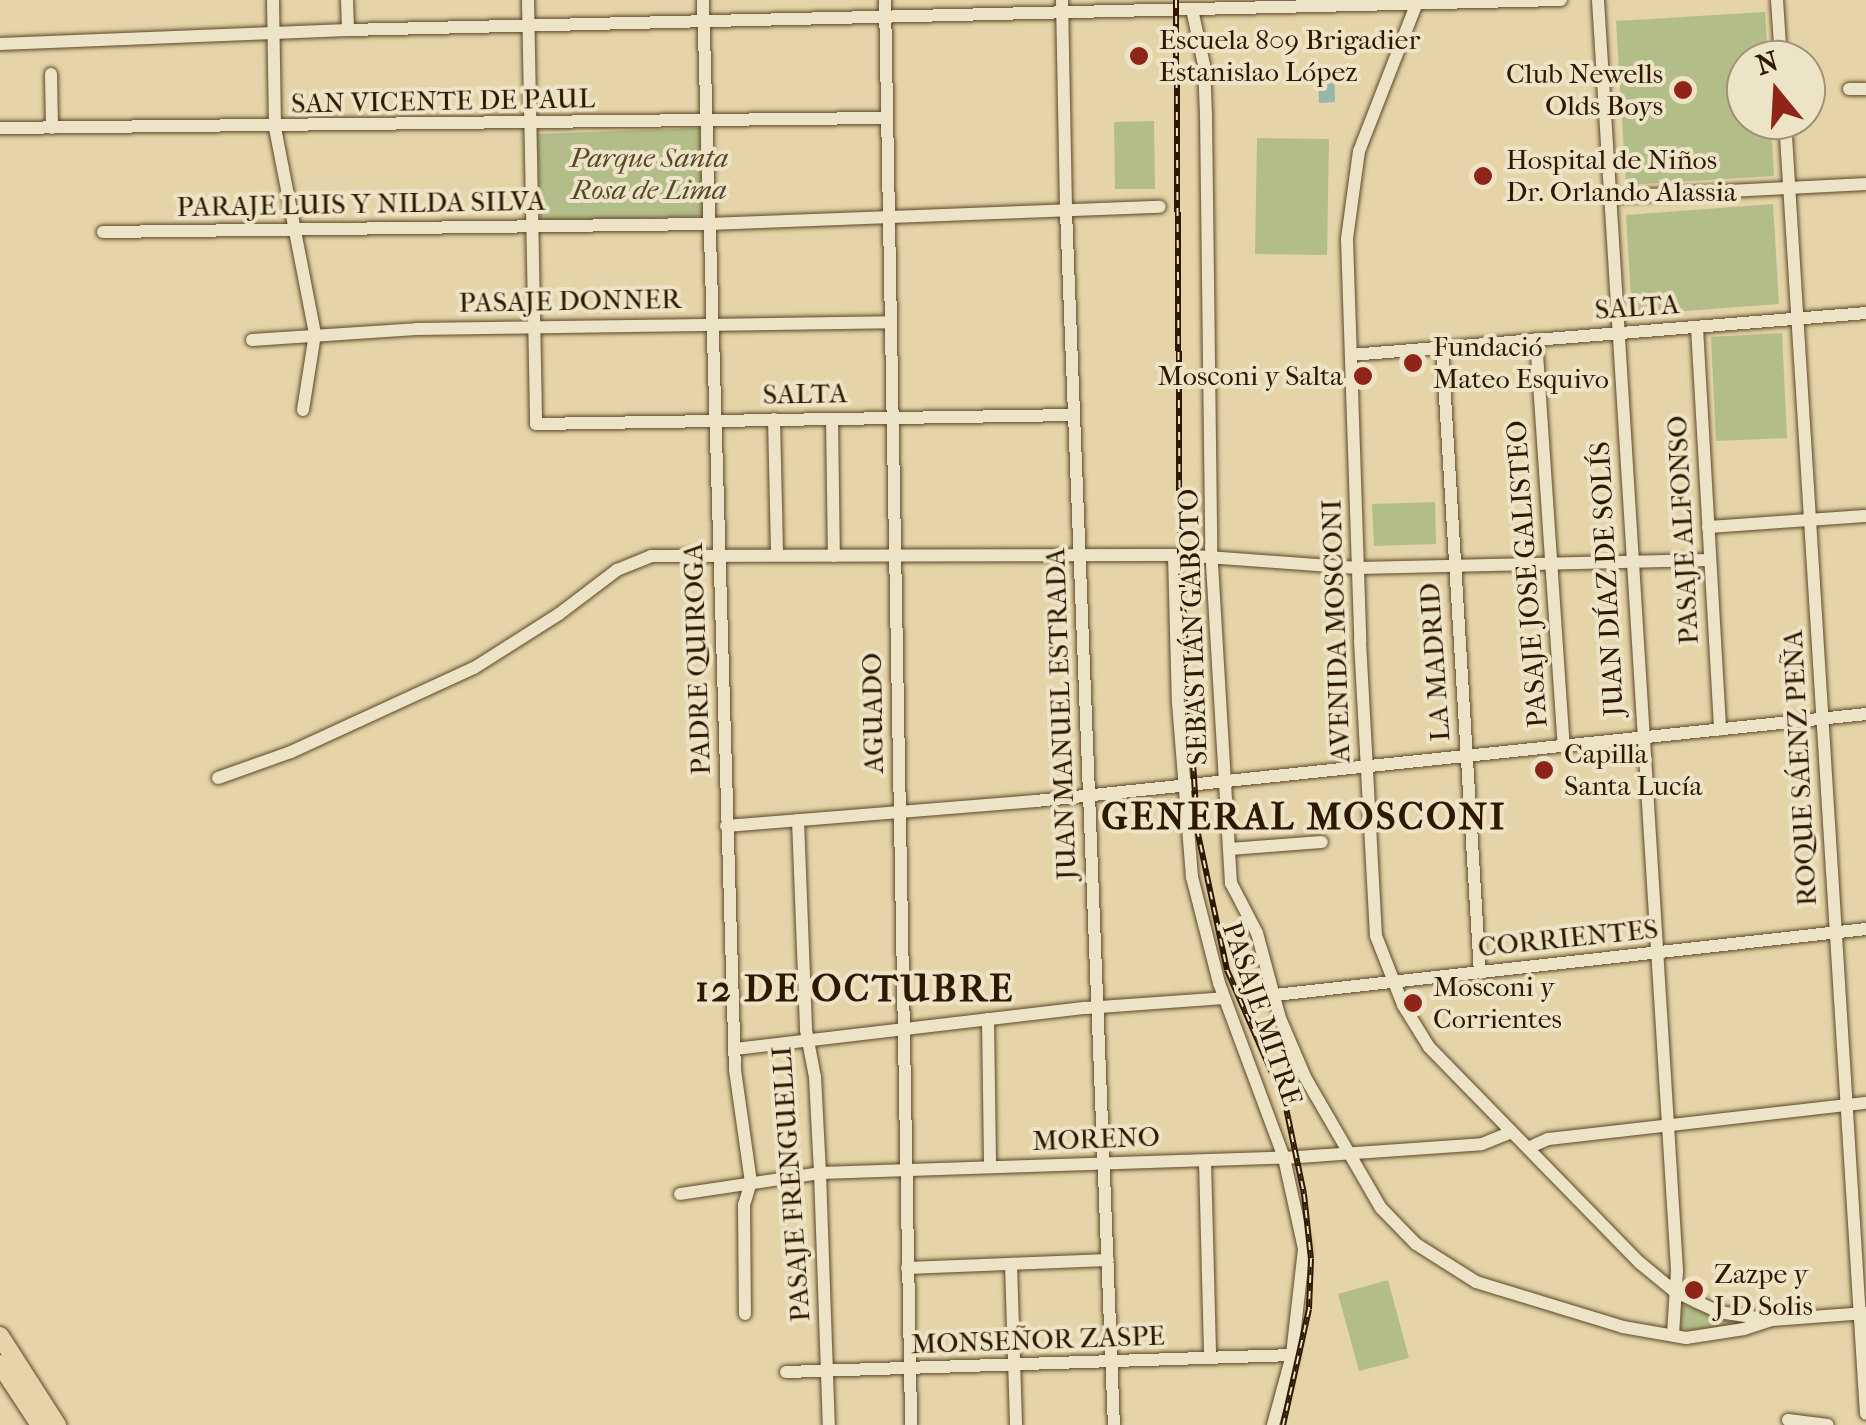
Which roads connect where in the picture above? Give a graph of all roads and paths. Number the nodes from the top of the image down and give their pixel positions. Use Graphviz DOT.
graph roads {
  1 [pos="273,0"];
  2 [pos="347,0"];
  3 [pos="528,0"];
  4 [pos="703,0"];
  5 [pos="885,0"];
  6 [pos="1562,0"];
  7 [pos="1598,0"];
  8 [pos="1777,0"];
  9 [pos="1418,2"];
  10 [pos="1240,3"];
  11 [pos="1062,6"];
  12 [pos="1192,10"];
  13 [pos="885,17"];
  14 [pos="704,22"];
  15 [pos="528,26"];
  16 [pos="348,30"];
  17 [pos="274,32"];
  18 [pos="1780,40"];
  19 [pos="0,44"];
  20 [pos="50,74"];
  21 [pos="1866,89"];
  22 [pos="1849,90"];
  23 [pos="886,118"];
  24 [pos="706,122"];
  25 [pos="530,124"];
  26 [pos="0,128"];
  27 [pos="52,128"];
  28 [pos="275,128"];
  29 [pos="1786,140"];
  30 [pos="1866,184"];
  31 [pos="1789,188"];
  32 [pos="1611,197"];
  33 [pos="1160,207"];
  34 [pos="1066,211"];
  35 [pos="889,217"];
  36 [pos="708,224"];
  37 [pos="532,227"];
  38 [pos="293,229"];
  39 [pos="103,232"];
  40 [pos="1866,314"];
  41 [pos="1798,319"];
  42 [pos="712,322"];
  43 [pos="891,322"];
  44 [pos="1697,328"];
  45 [pos="534,329"];
  46 [pos="1617,332"];
  47 [pos="315,334"];
  48 [pos="1536,339"];
  49 [pos="252,340"];
  50 [pos="1442,347"];
  51 [pos="1351,355"];
  52 [pos="303,410"];
  53 [pos="1074,415"];
  54 [pos="893,417"];
  55 [pos="832,419"];
  56 [pos="714,420"];
  57 [pos="774,420"];
  58 [pos="1866,516"];
  59 [pos="1810,520"];
  60 [pos="1708,526"];
  61 [pos="719,554"];
  62 [pos="1080,554"];
  63 [pos="777,555"];
  64 [pos="1174,555"];
  65 [pos="834,556"];
  66 [pos="896,556"];
  67 [pos="1212,560"];
  68 [pos="1708,560"];
  69 [pos="1631,562"];
  70 [pos="1549,565"];
  71 [pos="1454,567"];
  72 [pos="1358,568"];
  73 [pos="1866,714"];
  74 [pos="1822,718"];
  75 [pos="1720,728"];
  76 [pos="1641,736"];
  77 [pos="1564,746"];
  78 [pos="1467,756"];
  79 [pos="1366,766"];
  80 [pos="218,778"];
  81 [pos="1224,782"];
  82 [pos="1183,786"];
  83 [pos="1088,795"];
  84 [pos="900,812"];
  85 [pos="798,820"];
  86 [pos="726,826"];
  87 [pos="1322,842"];
  88 [pos="1229,849"];
  89 [pos="1866,929"];
  90 [pos="1835,933"];
  91 [pos="1654,954"];
  92 [pos="1480,973"];
  93 [pos="1392,982"];
  94 [pos="1275,995"];
  95 [pos="1224,998"];
  96 [pos="1098,1008"];
  97 [pos="988,1019"];
  98 [pos="903,1028"];
  99 [pos="808,1041"];
  100 [pos="735,1049"];
  101 [pos="1866,1103"];
  102 [pos="1843,1106"];
  103 [pos="1667,1128"];
  104 [pos="1512,1132"];
  105 [pos="1528,1148"];
  106 [pos="1348,1154"];
  107 [pos="1284,1158"];
  108 [pos="1206,1161"];
  109 [pos="1102,1164"];
  110 [pos="990,1167"];
  111 [pos="906,1170"];
  112 [pos="820,1173"];
  113 [pos="751,1182"];
  114 [pos="680,1194"];
  115 [pos="1108,1260"];
  116 [pos="1011,1264"];
  117 [pos="907,1268"];
  118 [pos="1674,1291"];
  119 [pos="1863,1313"];
  120 [pos="746,1314"];
  121 [pos="1772,1320"];
  122 [pos="1673,1335"];
  123 [pos="0,1336"];
  124 [pos="1292,1355"];
  125 [pos="1210,1358"];
  126 [pos="1112,1362"];
  127 [pos="0,1364"];
  128 [pos="1014,1366"];
  129 [pos="909,1370"];
  130 [pos="827,1371"];
  131 [pos="786,1372"];
  132 [pos="1866,1413"];
  133 [pos="1788,1420"];
  134 [pos="40,1425"];
  135 [pos="57,1425"];
  136 [pos="829,1425"];
  137 [pos="911,1425"];
  138 [pos="1016,1425"];
  139 [pos="1114,1425"];
  140 [pos="1273,1425"];
  141 [pos="1828,1425"];
  1 -- 17 [label="street"];
  2 -- 16 [label="street"];
  3 -- 15 [label="street"];
  4 -- 14 [label="street, PADRE QUIROGA"];
  5 -- 13 [label="street, AGUADO"];
  6 -- 9 [label="street"];
  7 -- 32 [label="street, JUAN DÍAZ DE SOLÍS"];
  8 -- 18 [label="street"];
  9 -- 10 [label="street"];
  9 -- 51 [label="street, AVENIDA MOSCONI"];
  10 -- 12 [label="street"];
  11 -- 12 [label="street"];
  11 -- 13 [label="street"];
  11 -- 34 [label="street, JUAN MANUEL ESTRADA"];
  12 -- 67 [label="street, SEBASTIÁN GABOTO"];
  13 -- 14 [label="street"];
  13 -- 23 [label="street, AGUADO"];
  14 -- 15 [label="street"];
  14 -- 24 [label="street, PADRE QUIROGA"];
  15 -- 16 [label="street"];
  15 -- 25 [label="street"];
  16 -- 17 [label="street"];
  17 -- 19 [label="street"];
  17 -- 28 [label="street"];
  20 -- 27 [label="street"];
  21 -- 22 [label="street"];
  23 -- 24 [label="street, SAN VICENTE DE PAUL"];
  23 -- 35 [label="street, AGUADO"];
  24 -- 25 [label="street, SAN VICENTE DE PAUL"];
  24 -- 36 [label="street, PADRE QUIROGA"];
  25 -- 28 [label="street, SAN VICENTE DE PAUL"];
  25 -- 37 [label="street"];
  26 -- 27 [label="street, SAN VICENTE DE PAUL"];
  27 -- 28 [label="street, SAN VICENTE DE PAUL"];
  28 -- 38 [label="street"];
  29 -- 31 [label="street, ROQUE SÁENZ PEÑA"];
  30 -- 31 [label="street"];
  31 -- 32 [label="street"];
  31 -- 41 [label="street, ROQUE SÁENZ PEÑA"];
  32 -- 46 [label="street, JUAN DÍAZ DE SOLÍS"];
  33 -- 34 [label="street, PARAJE LUIS Y NILDA SILVA"];
  34 -- 35 [label="street, PARAJE LUIS Y NILDA SILVA"];
  34 -- 53 [label="street, JUAN MANUEL ESTRADA"];
  35 -- 36 [label="street, PARAJE LUIS Y NILDA SILVA"];
  35 -- 43 [label="street, AGUADO"];
  36 -- 37 [label="street, PARAJE LUIS Y NILDA SILVA"];
  36 -- 42 [label="street, PADRE QUIROGA"];
  37 -- 38 [label="street, PARAJE LUIS Y NILDA SILVA"];
  37 -- 45 [label="street"];
  38 -- 39 [label="street, PARAJE LUIS Y NILDA SILVA"];
  38 -- 47 [label="street"];
  40 -- 41 [label="street, SALTA"];
  41 -- 44 [label="street, SALTA"];
  41 -- 59 [label="street, ROQUE SÁENZ PEÑA"];
  42 -- 43 [label="street, PASAJE DONNER"];
  42 -- 45 [label="street, PASAJE DONNER"];
  42 -- 56 [label="street, PADRE QUIROGA"];
  43 -- 54 [label="street, AGUADO"];
  44 -- 46 [label="street, SALTA"];
  44 -- 60 [label="street, PASAJE ALFONSO"];
  45 -- 47 [label="street, PASAJE DONNER"];
  45 -- 56 [label="street, SALTA"];
  46 -- 48 [label="street, SALTA"];
  46 -- 69 [label="street, JUAN DÍAZ DE SOLÍS"];
  47 -- 49 [label="street, PASAJE DONNER"];
  47 -- 52 [label="street"];
  48 -- 50 [label="street, SALTA"];
  48 -- 70 [label="street, PASAJE JOSE GALISTEO"];
  50 -- 51 [label="street, SALTA"];
  50 -- 71 [label="street, LA MADRID"];
  51 -- 72 [label="street, AVENIDA MOSCONI"];
  53 -- 54 [label="street, SALTA"];
  53 -- 62 [label="street, JUAN MANUEL ESTRADA"];
  54 -- 55 [label="street, SALTA"];
  54 -- 66 [label="street, AGUADO"];
  55 -- 57 [label="street, SALTA"];
  55 -- 65 [label="street"];
  56 -- 57 [label="street, SALTA"];
  56 -- 61 [label="street, PADRE QUIROGA"];
  57 -- 63 [label="street"];
  58 -- 59 [label="street"];
  59 -- 60 [label="street"];
  59 -- 74 [label="street, ROQUE SÁENZ PEÑA"];
  60 -- 68 [label="street, PASAJE ALFONSO"];
  61 -- 63 [label="street"];
  61 -- 80 [label="street"];
  61 -- 86 [label="street, PADRE QUIROGA"];
  62 -- 64 [label="street"];
  62 -- 66 [label="street"];
  62 -- 83 [label="street, JUAN MANUEL ESTRADA"];
  63 -- 65 [label="street"];
  64 -- 67 [label="street"];
  64 -- 82 [label="street, PASAJE MITRE"];
  65 -- 66 [label="street"];
  66 -- 84 [label="street, AGUADO"];
  67 -- 72 [label="street"];
  67 -- 81 [label="street, SEBASTIÁN GABOTO"];
  68 -- 69 [label="street"];
  68 -- 75 [label="street, PASAJE ALFONSO"];
  69 -- 70 [label="street"];
  69 -- 76 [label="street, JUAN DÍAZ DE SOLÍS"];
  70 -- 71 [label="street"];
  70 -- 77 [label="street, PASAJE JOSE GALISTEO"];
  71 -- 72 [label="street"];
  71 -- 78 [label="street, LA MADRID"];
  72 -- 79 [label="street, AVENIDA MOSCONI"];
  73 -- 74 [label="street"];
  74 -- 75 [label="street"];
  74 -- 90 [label="street, ROQUE SÁENZ PEÑA"];
  75 -- 76 [label="street"];
  76 -- 77 [label="street"];
  76 -- 91 [label="street, JUAN DÍAZ DE SOLÍS"];
  77 -- 78 [label="street"];
  78 -- 79 [label="street"];
  78 -- 92 [label="street, LA MADRID"];
  79 -- 81 [label="street"];
  79 -- 93 [label="street, AVENIDA MOSCONI"];
  81 -- 82 [label="street"];
  81 -- 88 [label="street, SEBASTIÁN GABOTO"];
  82 -- 83 [label="street"];
  82 -- 95 [label="street, PASAJE MITRE"];
  83 -- 84 [label="street"];
  83 -- 96 [label="street, JUAN MANUEL ESTRADA"];
  84 -- 85 [label="street"];
  84 -- 98 [label="street, AGUADO"];
  85 -- 86 [label="street"];
  85 -- 99 [label="street, PASAJE FRENGUELLI"];
  86 -- 100 [label="street, PADRE QUIROGA"];
  87 -- 88 [label="street"];
  88 -- 94 [label="street, SEBASTIÁN GABOTO"];
  89 -- 90 [label="street, CORRIENTES"];
  90 -- 91 [label="street, CORRIENTES"];
  90 -- 102 [label="street, ROQUE SÁENZ PEÑA"];
  91 -- 92 [label="street, CORRIENTES"];
  91 -- 103 [label="street, JUAN DÍAZ DE SOLÍS"];
  92 -- 93 [label="street, CORRIENTES"];
  93 -- 94 [label="street, CORRIENTES"];
  93 -- 104 [label="street, AVENIDA MOSCONI"];
  94 -- 106 [label="street, SEBASTIÁN GABOTO"];
  95 -- 96 [label="street"];
  95 -- 107 [label="street, PASAJE MITRE"];
  96 -- 97 [label="street"];
  96 -- 109 [label="street, JUAN MANUEL ESTRADA"];
  97 -- 98 [label="street"];
  97 -- 110 [label="street"];
  98 -- 99 [label="street"];
  98 -- 111 [label="street, AGUADO"];
  99 -- 100 [label="street"];
  99 -- 112 [label="street, PASAJE FRENGUELLI"];
  100 -- 113 [label="street, PADRE QUIROGA"];
  101 -- 102 [label="street"];
  102 -- 103 [label="street"];
  102 -- 119 [label="street, ROQUE SÁENZ PEÑA"];
  103 -- 105 [label="street"];
  103 -- 118 [label="street, JUAN DÍAZ DE SOLÍS"];
  104 -- 105 [label="street, AVENIDA MOSCONI"];
  104 -- 106 [label="street, MORENO"];
  105 -- 118 [label="street, AVENIDA MOSCONI"];
  106 -- 107 [label="street, MORENO"];
  106 -- 122 [label="street, SEBASTIÁN GABOTO"];
  107 -- 108 [label="street, MORENO"];
  107 -- 124 [label="street, PASAJE MITRE"];
  108 -- 109 [label="street, MORENO"];
  108 -- 125 [label="street"];
  109 -- 110 [label="street, MORENO"];
  109 -- 115 [label="street, JUAN MANUEL ESTRADA"];
  110 -- 111 [label="street, MORENO"];
  111 -- 112 [label="street, MORENO"];
  111 -- 117 [label="street, AGUADO"];
  112 -- 113 [label="street, MORENO"];
  112 -- 130 [label="street, PASAJE FRENGUELLI"];
  113 -- 114 [label="street, MORENO"];
  113 -- 120 [label="street, PADRE QUIROGA"];
  115 -- 116 [label="street"];
  115 -- 126 [label="street, JUAN MANUEL ESTRADA"];
  116 -- 117 [label="street"];
  116 -- 128 [label="street"];
  117 -- 129 [label="street, AGUADO"];
  118 -- 121 [label="street, AVENIDA MOSCONI"];
  118 -- 122 [label="street, JUAN DÍAZ DE SOLÍS"];
  119 -- 121 [label="street"];
  119 -- 132 [label="street, ROQUE SÁENZ PEÑA"];
  121 -- 122 [label="street, SEBASTIÁN GABOTO"];
  123 -- 135 [label="highway"];
  124 -- 125 [label="street, MONSEÑOR ZASPE"];
  124 -- 140 [label="street, PASAJE MITRE"];
  125 -- 126 [label="street, MONSEÑOR ZASPE"];
  126 -- 128 [label="street, MONSEÑOR ZASPE"];
  126 -- 139 [label="street, JUAN MANUEL ESTRADA"];
  127 -- 134 [label="highway"];
  128 -- 129 [label="street, MONSEÑOR ZASPE"];
  128 -- 138 [label="street"];
  129 -- 130 [label="street, MONSEÑOR ZASPE"];
  129 -- 137 [label="street, AGUADO"];
  130 -- 131 [label="street, MONSEÑOR ZASPE"];
  130 -- 136 [label="street, PASAJE FRENGUELLI"];
  133 -- 141 [label="street"];
}
